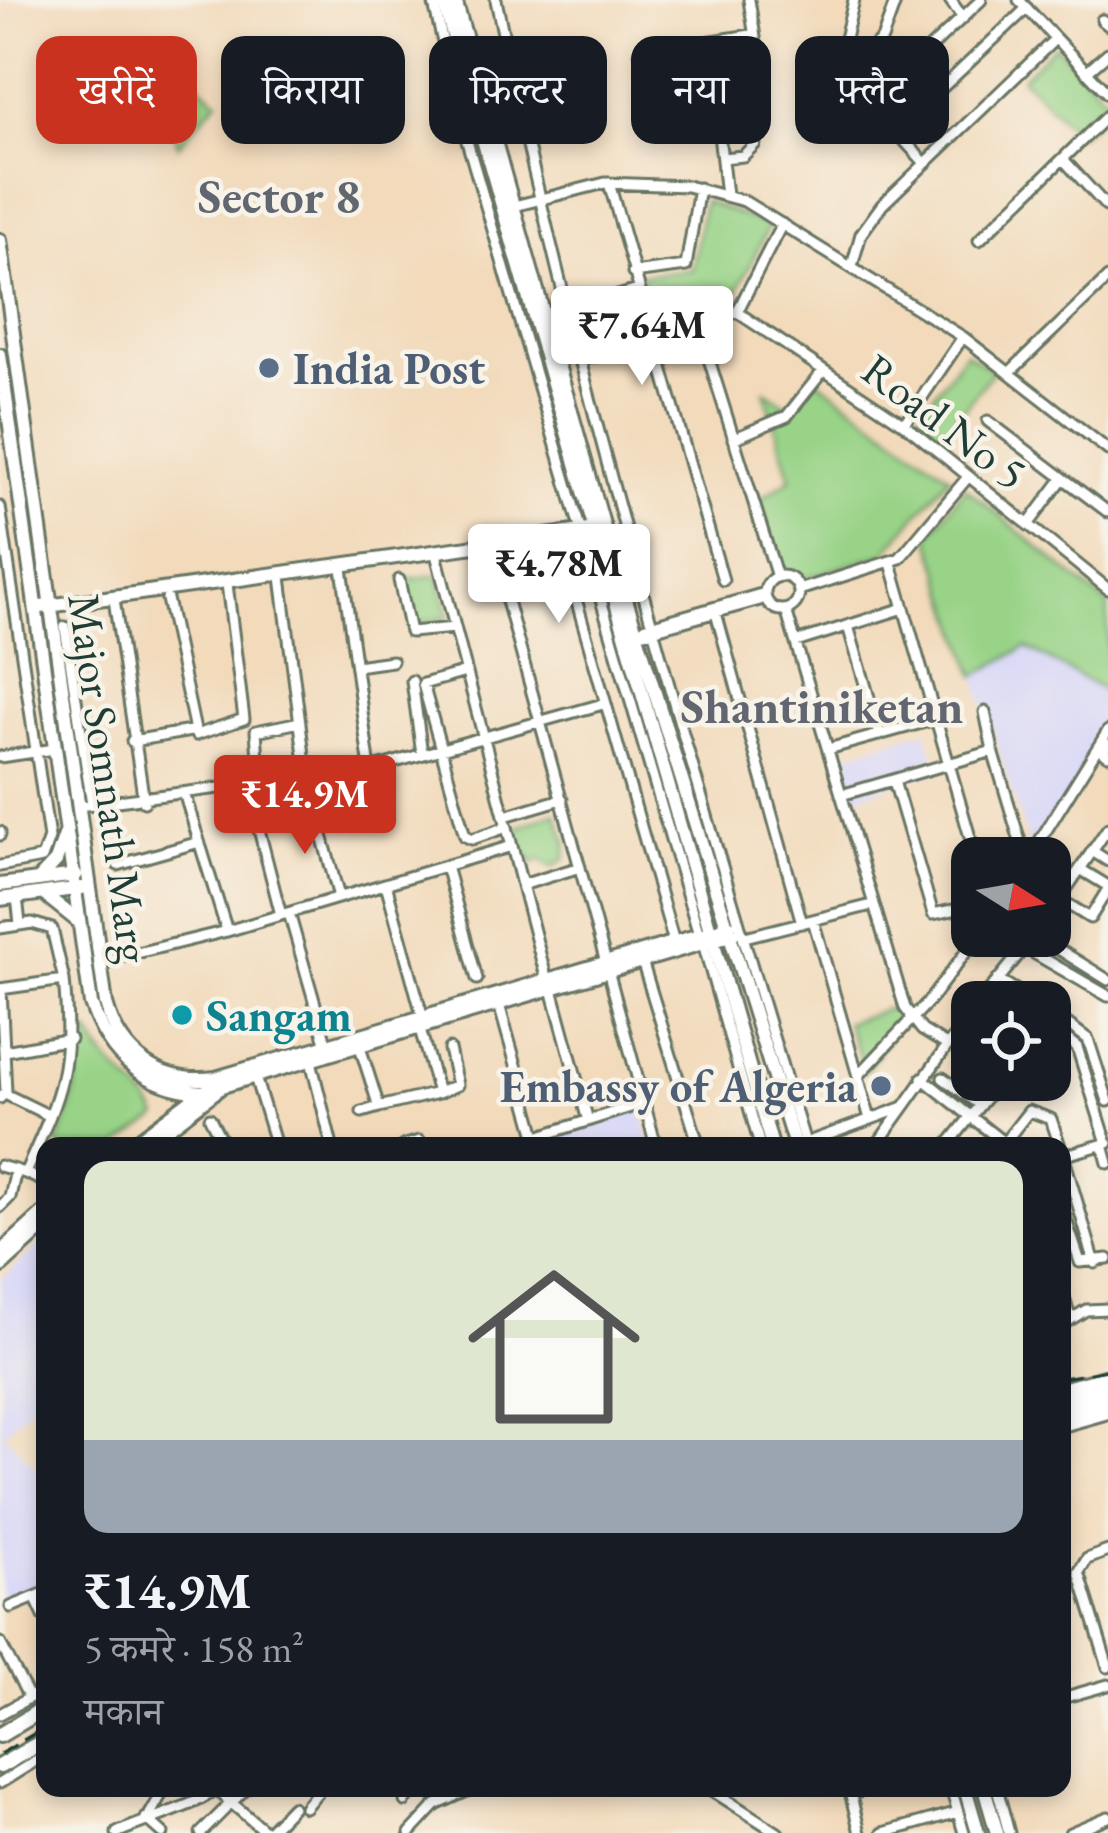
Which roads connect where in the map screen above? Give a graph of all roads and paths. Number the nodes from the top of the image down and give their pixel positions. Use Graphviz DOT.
graph roads {
  1 [pos="433,0"];
  2 [pos="443,0"];
  3 [pos="455,0"];
  4 [pos="496,0"];
  5 [pos="749,0"];
  6 [pos="854,0"];
  7 [pos="896,0"];
  8 [pos="950,0"];
  9 [pos="981,0"];
  10 [pos="1023,4"];
  11 [pos="963,18"];
  12 [pos="751,35"];
  13 [pos="445,36"];
  14 [pos="451,36"];
  15 [pos="744,36"];
  16 [pos="843,36"];
  17 [pos="883,36"];
  18 [pos="944,36"];
  19 [pos="1055,39"];
  20 [pos="1108,53"];
  21 [pos="1087,72"];
  22 [pos="949,78"];
  23 [pos="1108,94"];
  24 [pos="1108,115"];
  25 [pos="479,144"];
  26 [pos="720,144"];
  27 [pos="755,144"];
  28 [pos="907,144"];
  29 [pos="722,158"];
  30 [pos="1063,159"];
  31 [pos="925,163"];
  32 [pos="609,183"];
  33 [pos="699,188"];
  34 [pos="727,195"];
  35 [pos="537,199"];
  36 [pos="514,206"];
  37 [pos="1106,206"];
  38 [pos="782,224"];
  39 [pos="0,240"];
  40 [pos="979,240"];
  41 [pos="853,264"];
  42 [pos="633,273"];
  43 [pos="1108,278"];
  44 [pos="638,290"];
  45 [pos="578,308"];
  46 [pos="737,312"];
  47 [pos="698,324"];
  48 [pos="963,337"];
  49 [pos="651,339"];
  50 [pos="0,356"];
  51 [pos="579,361"];
  52 [pos="823,371"];
  53 [pos="1010,372"];
  54 [pos="988,421"];
  55 [pos="904,424"];
  56 [pos="733,439"];
  57 [pos="1108,450"];
  58 [pos="968,477"];
  59 [pos="1063,478"];
  60 [pos="0,507"];
  61 [pos="1108,512"];
  62 [pos="1028,525"];
  63 [pos="594,530"];
  64 [pos="558,536"];
  65 [pos="492,546"];
  66 [pos="436,554"];
  67 [pos="4,560"];
  68 [pos="891,563"];
  69 [pos="342,568"];
  70 [pos="280,577"];
  71 [pos="777,577"];
  72 [pos="399,580"];
  73 [pos="723,580"];
  74 [pos="226,584"];
  75 [pos="1108,589"];
  76 [pos="799,590"];
  77 [pos="765,596"];
  78 [pos="114,599"];
  79 [pos="167,599"];
  80 [pos="14,603"];
  81 [pos="0,605"];
  82 [pos="42,607"];
  83 [pos="904,608"];
  84 [pos="786,610"];
  85 [pos="716,614"];
  86 [pos="690,618"];
  87 [pos="848,626"];
  88 [pos="64,627"];
  89 [pos="455,628"];
  90 [pos="657,628"];
  91 [pos="641,633"];
  92 [pos="796,642"];
  93 [pos="392,661"];
  94 [pos="356,666"];
  95 [pos="466,672"];
  96 [pos="412,681"];
  97 [pos="603,704"];
  98 [pos="985,712"];
  99 [pos="936,719"];
  100 [pos="540,721"];
  101 [pos="300,722"];
  102 [pos="191,731"];
  103 [pos="1108,731"];
  104 [pos="880,735"];
  105 [pos="483,737"];
  106 [pos="132,741"];
  107 [pos="1108,744"];
  108 [pos="441,748"];
  109 [pos="55,749"];
  110 [pos="828,749"];
  111 [pos="993,751"];
  112 [pos="35,752"];
  113 [pos="422,754"];
  114 [pos="1108,755"];
  115 [pos="0,757"];
  116 [pos="950,767"];
  117 [pos="370,769"];
  118 [pos="338,774"];
  119 [pos="308,778"];
  120 [pos="894,781"];
  121 [pos="260,785"];
  122 [pos="233,790"];
  123 [pos="841,795"];
  124 [pos="185,796"];
  125 [pos="562,800"];
  126 [pos="144,802"];
  127 [pos="85,805"];
  128 [pos="314,806"];
  129 [pos="257,822"];
  130 [pos="506,822"];
  131 [pos="67,826"];
  132 [pos="1108,828"];
  133 [pos="970,837"];
  134 [pos="1020,837"];
  135 [pos="1040,837"];
  136 [pos="196,843"];
  137 [pos="512,846"];
  138 [pos="1093,851"];
  139 [pos="1108,861"];
  140 [pos="0,866"];
  141 [pos="118,866"];
  142 [pos="446,866"];
  143 [pos="580,867"];
  144 [pos="1080,868"];
  145 [pos="81,881"];
  146 [pos="1071,882"];
  147 [pos="386,884"];
  148 [pos="522,884"];
  149 [pos="0,885"];
  150 [pos="41,886"];
  151 [pos="1108,888"];
  152 [pos="17,897"];
  153 [pos="340,898"];
  154 [pos="0,899"];
  155 [pos="872,905"];
  156 [pos="1071,905"];
  157 [pos="951,910"];
  158 [pos="285,914"];
  159 [pos="807,921"];
  160 [pos="20,924"];
  161 [pos="80,924"];
  162 [pos="0,928"];
  163 [pos="227,931"];
  164 [pos="736,932"];
  165 [pos="706,937"];
  166 [pos="674,942"];
  167 [pos="1071,956"];
  168 [pos="961,957"];
  169 [pos="1016,957"];
  170 [pos="1041,957"];
  171 [pos="100,962"];
  172 [pos="642,962"];
  173 [pos="608,967"];
  174 [pos="64,980"];
  175 [pos="1108,980"];
  176 [pos="996,981"];
  177 [pos="550,985"];
  178 [pos="0,989"];
  179 [pos="487,994"];
  180 [pos="1108,996"];
  181 [pos="911,1019"];
  182 [pos="422,1024"];
  183 [pos="1071,1024"];
  184 [pos="1078,1028"];
  185 [pos="951,1037"];
  186 [pos="1071,1037"];
  187 [pos="70,1039"];
  188 [pos="1071,1040"];
  189 [pos="945,1044"];
  190 [pos="360,1047"];
  191 [pos="449,1049"];
  192 [pos="5,1051"];
  193 [pos="329,1051"];
  194 [pos="310,1061"];
  195 [pos="858,1076"];
  196 [pos="255,1077"];
  197 [pos="922,1078"];
  198 [pos="943,1078"];
  199 [pos="221,1087"];
  200 [pos="202,1092"];
  201 [pos="438,1093"];
  202 [pos="2,1096"];
  203 [pos="983,1101"];
  204 [pos="1108,1101"];
  205 [pos="643,1103"];
  206 [pos="980,1105"];
  207 [pos="904,1107"];
  208 [pos="380,1108"];
  209 [pos="362,1112"];
  210 [pos="50,1116"];
  211 [pos="971,1117"];
  212 [pos="210,1118"];
  213 [pos="870,1119"];
  214 [pos="588,1121"];
  215 [pos="39,1137"];
  216 [pos="157,1137"];
  217 [pos="158,1137"];
  218 [pos="220,1137"];
  219 [pos="273,1137"];
  220 [pos="330,1137"];
  221 [pos="536,1137"];
  222 [pos="550,1137"];
  223 [pos="653,1137"];
  224 [pos="696,1137"];
  225 [pos="758,1137"];
  226 [pos="769,1137"];
  227 [pos="799,1137"];
  228 [pos="822,1137"];
  229 [pos="885,1137"];
  230 [pos="954,1137"];
  231 [pos="997,1137"];
  232 [pos="1011,1137"];
  233 [pos="1057,1137"];
  234 [pos="36,1142"];
  235 [pos="1106,1144"];
  236 [pos="1071,1150"];
  237 [pos="1108,1163"];
  238 [pos="0,1166"];
  239 [pos="20,1172"];
  240 [pos="36,1178"];
  241 [pos="1071,1182"];
  242 [pos="0,1207"];
  243 [pos="36,1220"];
  244 [pos="36,1234"];
  245 [pos="1071,1235"];
  246 [pos="0,1253"];
  247 [pos="1108,1258"];
  248 [pos="1095,1263"];
  249 [pos="0,1267"];
  250 [pos="1108,1310"];
  251 [pos="1071,1319"];
  252 [pos="1108,1376"];
  253 [pos="1071,1386"];
  254 [pos="1108,1388"];
  255 [pos="1071,1398"];
  256 [pos="1104,1406"];
  257 [pos="1071,1412"];
  258 [pos="1071,1421"];
  259 [pos="1108,1551"];
  260 [pos="36,1597"];
  261 [pos="11,1607"];
  262 [pos="0,1643"];
  263 [pos="1108,1667"];
  264 [pos="1108,1685"];
  265 [pos="36,1693"];
  266 [pos="1071,1695"];
  267 [pos="29,1696"];
  268 [pos="36,1713"];
  269 [pos="0,1714"];
  270 [pos="0,1735"];
  271 [pos="36,1745"];
  272 [pos="36,1761"];
  273 [pos="0,1766"];
  274 [pos="0,1783"];
  275 [pos="159,1797"];
  276 [pos="208,1797"];
  277 [pos="227,1797"];
  278 [pos="238,1797"];
  279 [pos="313,1797"];
  280 [pos="408,1797"];
  281 [pos="453,1797"];
  282 [pos="721,1797"];
  283 [pos="851,1797"];
  284 [pos="954,1797"];
  285 [pos="968,1797"];
  286 [pos="987,1797"];
  287 [pos="999,1797"];
  288 [pos="405,1801"];
  289 [pos="233,1802"];
  290 [pos="305,1807"];
  291 [pos="292,1808"];
  292 [pos="958,1812"];
  293 [pos="147,1817"];
  294 [pos="1108,1817"];
  295 [pos="117,1833"];
  296 [pos="163,1833"];
  297 [pos="201,1833"];
  298 [pos="267,1833"];
  299 [pos="410,1833"];
  300 [pos="778,1833"];
  301 [pos="860,1833"];
  302 [pos="884,1833"];
  303 [pos="964,1833"];
  304 [pos="979,1833"];
  305 [pos="997,1833"];
  306 [pos="1009,1833"];
  307 [pos="1070,1833"];
  1 -- 13 [label="street"];
  2 -- 14 [label="street"];
  3 -- 36 [label="street"];
  4 -- 35 [label="street"];
  5 -- 12 [label="street"];
  6 -- 16 [label="street"];
  7 -- 17 [label="street"];
  8 -- 11 [label="street"];
  9 -- 11 [label="street"];
  10 -- 19 [label="street"];
  10 -- 22 [label="street"];
  11 -- 18 [label="street"];
  12 -- 15 [label="street"];
  19 -- 21 [label="street"];
  19 -- 31 [label="street"];
  20 -- 21 [label="street"];
  21 -- 23 [label="street"];
  24 -- 30 [label="street"];
  25 -- 63 [label="street"];
  26 -- 29 [label="street"];
  27 -- 29 [label="street"];
  28 -- 31 [label="street"];
  29 -- 34 [label="street"];
  30 -- 37 [label="street"];
  30 -- 40 [label="street"];
  31 -- 41 [label="street"];
  32 -- 33 [label="street"];
  32 -- 35 [label="street"];
  32 -- 42 [label="street"];
  33 -- 34 [label="street"];
  33 -- 42 [label="street"];
  34 -- 38 [label="street"];
  35 -- 36 [label="street"];
  35 -- 51 [label="street"];
  36 -- 63 [label="street"];
  38 -- 41 [label="street"];
  38 -- 46 [label="street"];
  39 -- 82 [label="street, Major Somnath Marg"];
  41 -- 48 [label="street"];
  42 -- 44 [label="street"];
  43 -- 53 [label="street"];
  44 -- 45 [label="street"];
  44 -- 49 [label="street"];
  46 -- 47 [label="street"];
  46 -- 52 [label="street, Road No 5"];
  47 -- 49 [label="street"];
  47 -- 56 [label="street"];
  48 -- 53 [label="street"];
  48 -- 55 [label="street"];
  49 -- 51 [label="street"];
  49 -- 73 [label="street"];
  50 -- 82 [label="street, Major Somnath Marg"];
  51 -- 90 [label="street"];
  52 -- 55 [label="street, Road No 5"];
  52 -- 56 [label="street"];
  53 -- 57 [label="street"];
  54 -- 59 [label="street"];
  55 -- 58 [label="street, Road No 5"];
  56 -- 71 [label="street"];
  58 -- 62 [label="street, Road No 5"];
  58 -- 68 [label="street"];
  59 -- 61 [label="street"];
  59 -- 62 [label="street"];
  60 -- 67 [label="street"];
  62 -- 75 [label="street, Road No 5"];
  63 -- 64 [label="street"];
  63 -- 91 [label="street"];
  63 -- 165 [label="street"];
  64 -- 65 [label="street"];
  64 -- 97 [label="street"];
  65 -- 66 [label="street"];
  65 -- 100 [label="street"];
  66 -- 69 [label="street"];
  66 -- 89 [label="street"];
  67 -- 80 [label="street"];
  68 -- 76 [label="street"];
  68 -- 83 [label="street"];
  69 -- 70 [label="street"];
  69 -- 94 [label="street"];
  70 -- 74 [label="street"];
  70 -- 101 [label="street"];
  71 -- 76 [label="street"];
  71 -- 77 [label="street"];
  72 -- 89 [label="street"];
  74 -- 78 [label="street"];
  74 -- 102 [label="street"];
  76 -- 84 [label="street"];
  77 -- 84 [label="street"];
  77 -- 85 [label="street"];
  77 -- 86 [label="street"];
  78 -- 82 [label="street"];
  78 -- 106 [label="street"];
  79 -- 102 [label="street"];
  80 -- 81 [label="street"];
  80 -- 112 [label="street"];
  82 -- 109 [label="street, Major Somnath Marg"];
  82 -- 127 [label="street, Major Somnath Marg"];
  83 -- 87 [label="street"];
  83 -- 99 [label="street"];
  84 -- 92 [label="street"];
  85 -- 86 [label="street"];
  85 -- 159 [label="street"];
  86 -- 90 [label="street"];
  87 -- 92 [label="street"];
  87 -- 104 [label="street"];
  88 -- 127 [label="street"];
  89 -- 95 [label="street"];
  90 -- 91 [label="street"];
  90 -- 164 [label="street"];
  91 -- 164 [label="street"];
  92 -- 110 [label="street"];
  93 -- 94 [label="street"];
  94 -- 117 [label="street"];
  95 -- 105 [label="street"];
  95 -- 108 [label="street"];
  96 -- 113 [label="street"];
  97 -- 100 [label="street"];
  97 -- 166 [label="street"];
  98 -- 111 [label="street"];
  99 -- 104 [label="street"];
  99 -- 116 [label="street"];
  100 -- 105 [label="street"];
  100 -- 125 [label="street"];
  101 -- 119 [label="street"];
  101 -- 121 [label="street"];
  102 -- 106 [label="street"];
  103 -- 135 [label="street"];
  104 -- 110 [label="street"];
  105 -- 108 [label="street"];
  105 -- 130 [label="street"];
  106 -- 126 [label="street"];
  107 -- 114 [label="street"];
  108 -- 113 [label="street"];
  108 -- 130 [label="street"];
  109 -- 112 [label="street"];
  109 -- 131 [label="street, Major Somnath Marg"];
  110 -- 123 [label="street"];
  111 -- 116 [label="street"];
  111 -- 134 [label="street"];
  112 -- 115 [label="street"];
  112 -- 140 [label="street"];
  113 -- 117 [label="street"];
  116 -- 120 [label="street"];
  116 -- 133 [label="street"];
  117 -- 118 [label="street"];
  118 -- 119 [label="street"];
  118 -- 128 [label="street"];
  119 -- 121 [label="street"];
  120 -- 123 [label="street"];
  120 -- 157 [label="street"];
  121 -- 122 [label="street"];
  122 -- 124 [label="street"];
  122 -- 129 [label="street"];
  123 -- 155 [label="street"];
  124 -- 126 [label="street"];
  124 -- 136 [label="street"];
  125 -- 130 [label="street"];
  125 -- 143 [label="street"];
  126 -- 127 [label="street"];
  127 -- 145 [label="street, Major Somnath Marg"];
  128 -- 129 [label="street"];
  128 -- 153 [label="street"];
  129 -- 158 [label="street"];
  130 -- 137 [label="street"];
  131 -- 145 [label="street, Major Somnath Marg"];
  131 -- 150 [label="street"];
  132 -- 138 [label="street"];
  136 -- 141 [label="street"];
  136 -- 163 [label="street"];
  137 -- 142 [label="street"];
  137 -- 148 [label="street"];
  138 -- 139 [label="street"];
  138 -- 144 [label="street"];
  142 -- 147 [label="street"];
  142 -- 179 [label="street"];
  143 -- 148 [label="street"];
  143 -- 173 [label="street"];
  144 -- 146 [label="street"];
  144 -- 151 [label="street"];
  145 -- 150 [label="street"];
  145 -- 161 [label="street, Major Somnath Marg"];
  145 -- 171 [label="street, Major Somnath Marg"];
  147 -- 153 [label="street"];
  147 -- 182 [label="street"];
  148 -- 177 [label="street"];
  149 -- 150 [label="street"];
  150 -- 152 [label="street"];
  150 -- 161 [label="street"];
  151 -- 156 [label="street"];
  152 -- 154 [label="street"];
  152 -- 160 [label="street"];
  153 -- 158 [label="street"];
  155 -- 159 [label="street"];
  155 -- 181 [label="street"];
  158 -- 163 [label="street"];
  158 -- 193 [label="street"];
  159 -- 164 [label="street"];
  159 -- 195 [label="street"];
  160 -- 162 [label="street"];
  160 -- 174 [label="street"];
  161 -- 200 [label="street, Major Somnath Marg"];
  163 -- 171 [label="street"];
  164 -- 165 [label="street, Major Somnath Marg"];
  164 -- 227 [label="street"];
  165 -- 166 [label="street, Major Somnath Marg"];
  165 -- 172 [label="street, Major Somnath Marg"];
  165 -- 225 [label="street"];
  165 -- 226 [label="street"];
  166 -- 173 [label="street, Major Somnath Marg"];
  167 -- 175 [label="street"];
  168 -- 181 [label="street"];
  169 -- 176 [label="street"];
  170 -- 180 [label="street"];
  171 -- 193 [label="street, Major Somnath Marg"];
  172 -- 173 [label="street, Major Somnath Marg"];
  172 -- 224 [label="street"];
  173 -- 177 [label="street, Major Somnath Marg"];
  173 -- 205 [label="street"];
  174 -- 178 [label="street"];
  174 -- 187 [label="street"];
  177 -- 179 [label="street, Major Somnath Marg"];
  177 -- 214 [label="street"];
  178 -- 192 [label="street"];
  179 -- 182 [label="street, Major Somnath Marg"];
  179 -- 221 [label="street"];
  181 -- 189 [label="street"];
  181 -- 195 [label="street"];
  182 -- 190 [label="street, Major Somnath Marg"];
  182 -- 193 [label="street, Major Somnath Marg"];
  182 -- 201 [label="street"];
  183 -- 184 [label="street"];
  184 -- 186 [label="street"];
  184 -- 204 [label="street"];
  185 -- 189 [label="street"];
  187 -- 192 [label="street"];
  187 -- 210 [label="street"];
  188 -- 235 [label="street"];
  189 -- 197 [label="street"];
  190 -- 193 [label="street, Major Somnath Marg"];
  190 -- 208 [label="street"];
  191 -- 201 [label="street"];
  192 -- 202 [label="street"];
  193 -- 194 [label="street, Major Somnath Marg"];
  194 -- 196 [label="street, Major Somnath Marg"];
  194 -- 220 [label="street"];
  195 -- 213 [label="street"];
  196 -- 199 [label="street, Major Somnath Marg"];
  196 -- 219 [label="street"];
  197 -- 207 [label="street"];
  197 -- 211 [label="street"];
  198 -- 206 [label="street"];
  199 -- 200 [label="street, Major Somnath Marg"];
  199 -- 217 [label="street"];
  200 -- 216 [label="street"];
  201 -- 208 [label="street"];
  202 -- 210 [label="street"];
  203 -- 206 [label="street"];
  205 -- 214 [label="street"];
  205 -- 223 [label="street"];
  206 -- 211 [label="street"];
  207 -- 213 [label="street"];
  207 -- 229 [label="street"];
  208 -- 209 [label="street"];
  210 -- 215 [label="street"];
  211 -- 230 [label="street"];
  211 -- 231 [label="street"];
  212 -- 218 [label="street"];
  213 -- 228 [label="street"];
  214 -- 222 [label="street"];
  232 -- 233 [label="street"];
  234 -- 239 [label="street"];
  235 -- 236 [label="street"];
  235 -- 237 [label="street"];
  238 -- 239 [label="street"];
  239 -- 240 [label="street"];
  239 -- 242 [label="street"];
  241 -- 248 [label="street"];
  243 -- 246 [label="street"];
  244 -- 249 [label="street"];
  245 -- 248 [label="street"];
  247 -- 248 [label="street"];
  250 -- 251 [label="street"];
  252 -- 253 [label="street"];
  254 -- 255 [label="main road"];
  256 -- 257 [label="main road"];
  256 -- 258 [label="street"];
  259 -- 263 [label="street"];
  260 -- 261 [label="street"];
  262 -- 267 [label="street"];
  264 -- 266 [label="street"];
  265 -- 267 [label="street"];
  267 -- 269 [label="street"];
  268 -- 270 [label="main road"];
  271 -- 273 [label="main road"];
  272 -- 274 [label="street"];
  275 -- 293 [label="street"];
  276 -- 293 [label="street"];
  277 -- 289 [label="street"];
  278 -- 289 [label="street"];
  279 -- 290 [label="street"];
  280 -- 288 [label="street"];
  281 -- 299 [label="street"];
  282 -- 300 [label="street"];
  283 -- 301 [label="street"];
  284 -- 292 [label="street"];
  285 -- 304 [label="street"];
  286 -- 305 [label="street"];
  287 -- 306 [label="street"];
  289 -- 297 [label="street"];
  289 -- 298 [label="street"];
  291 -- 298 [label="street"];
  292 -- 302 [label="street"];
  292 -- 303 [label="street"];
  293 -- 295 [label="street"];
  293 -- 296 [label="street"];
  294 -- 307 [label="street"];
}
